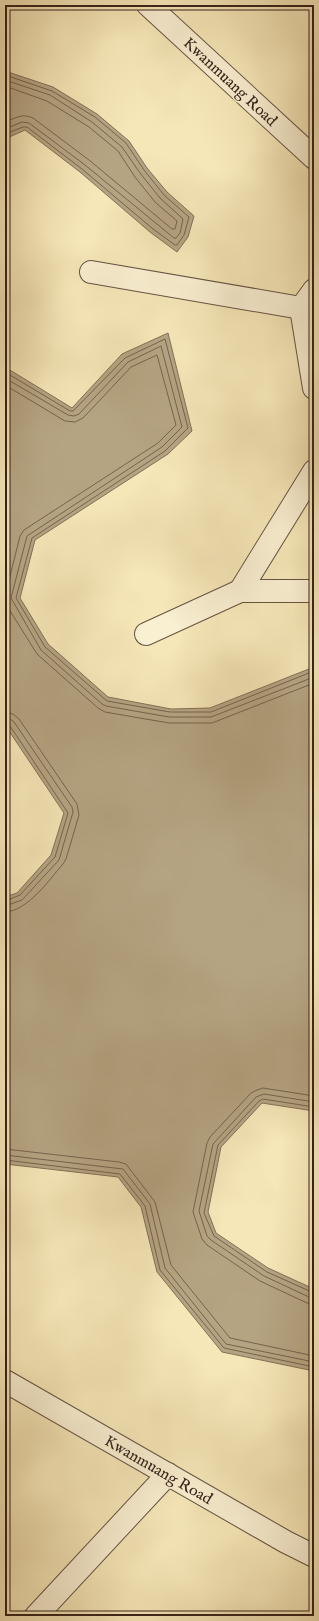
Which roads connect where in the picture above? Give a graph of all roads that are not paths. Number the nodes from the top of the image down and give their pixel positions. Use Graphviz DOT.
graph roads {
  1 [pos="148,5"];
  2 [pos="314,158"];
  3 [pos="91,272"];
  4 [pos="314,290"];
  5 [pos="301,308"];
  6 [pos="314,388"];
  7 [pos="314,471"];
  8 [pos="240,591"];
  9 [pos="314,591"];
  10 [pos="146,634"];
  11 [pos="5,1381"];
  12 [pos="168,1474"];
  13 [pos="314,1556"];
  14 [pos="36,1616"];
  1 -- 2 [label="street, Kwanmuang Road"];
  3 -- 5 [label="street"];
  4 -- 5 [label="street"];
  5 -- 6 [label="street"];
  7 -- 8 [label="street"];
  8 -- 9 [label="street"];
  8 -- 10 [label="street"];
  11 -- 12 [label="street, Kwanmuang Road"];
  12 -- 13 [label="street, Kwanmuang Road"];
  12 -- 14 [label="street"];
}
